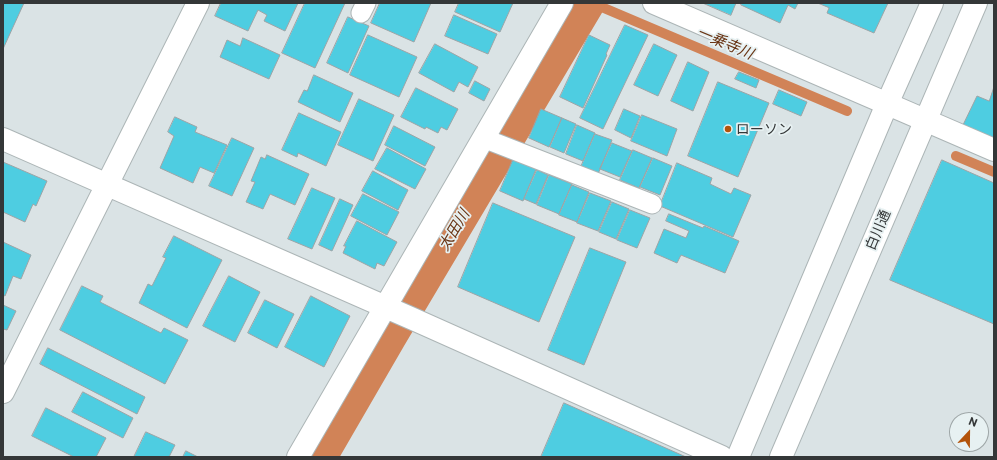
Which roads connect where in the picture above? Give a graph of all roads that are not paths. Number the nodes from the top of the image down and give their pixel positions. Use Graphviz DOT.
graph roads {
  1 [pos="198,3"];
  2 [pos="562,3"];
  3 [pos="654,3"];
  4 [pos="932,3"];
  5 [pos="976,3"];
  6 [pos="887,104"];
  7 [pos="925,120"];
  8 [pos="483,138"];
  9 [pos="3,139"];
  10 [pos="994,150"];
  11 [pos="106,185"];
  12 [pos="652,204"];
  13 [pos="397,313"];
  14 [pos="3,392"];
  15 [pos="298,457"];
  16 [pos="722,457"];
  17 [pos="738,457"];
  18 [pos="781,457"];
  1 -- 11 [label="street"];
  2 -- 8 [label="street"];
  3 -- 6 [label="street"];
  4 -- 6 [label="street"];
  5 -- 7 [label="street, 白川通"];
  6 -- 7 [label="street"];
  6 -- 17 [label="street"];
  7 -- 10 [label="street"];
  7 -- 18 [label="street, 白川通"];
  8 -- 12 [label="lane"];
  8 -- 13 [label="street"];
  9 -- 11 [label="street"];
  11 -- 13 [label="street"];
  11 -- 14 [label="street"];
  13 -- 15 [label="street"];
  13 -- 16 [label="street"];
}
